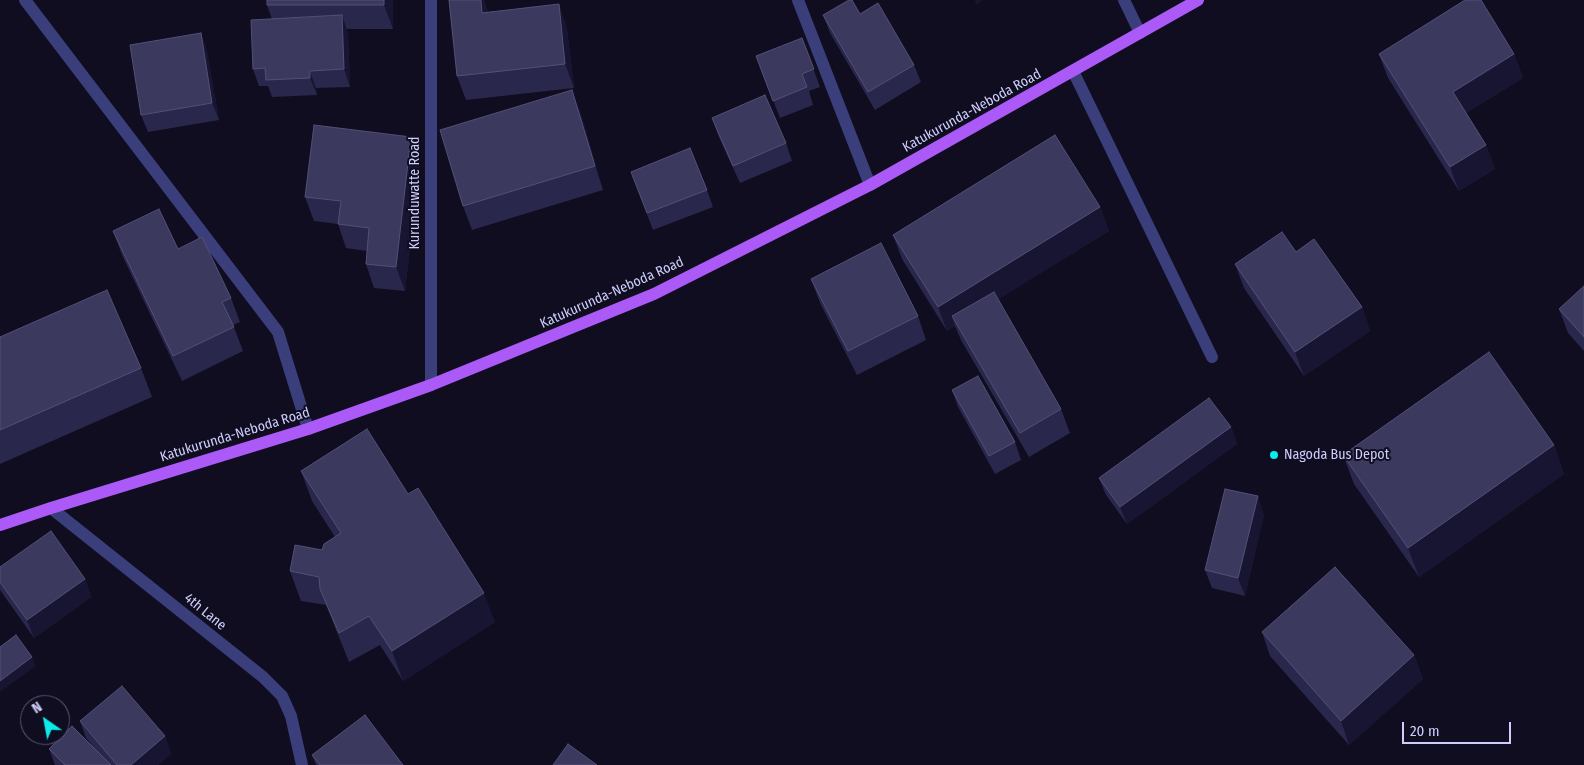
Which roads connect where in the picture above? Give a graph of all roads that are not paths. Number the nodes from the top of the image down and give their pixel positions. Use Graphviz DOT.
graph roads {
  1 [pos="25,0"];
  2 [pos="431,0"];
  3 [pos="798,0"];
  4 [pos="1124,0"];
  5 [pos="1198,0"];
  6 [pos="1140,33"];
  7 [pos="1073,71"];
  8 [pos="870,185"];
  9 [pos="1212,357"];
  10 [pos="431,385"];
  11 [pos="308,429"];
  12 [pos="51,508"];
  13 [pos="0,525"];
  14 [pos="302,765"];
  1 -- 11 [label="street"];
  2 -- 10 [label="street, Kurunduwatte Road"];
  3 -- 8 [label="street"];
  4 -- 6 [label="street"];
  5 -- 6 [label="main road, Katukurunda-Neboda Road"];
  6 -- 7 [label="main road, Katukurunda-Neboda Road"];
  7 -- 8 [label="main road, Katukurunda-Neboda Road"];
  7 -- 9 [label="street"];
  8 -- 10 [label="main road, Katukurunda-Neboda Road"];
  10 -- 11 [label="main road, Katukurunda-Neboda Road"];
  11 -- 12 [label="main road, Katukurunda-Neboda Road"];
  12 -- 13 [label="main road, Katukurunda-Neboda Road"];
  12 -- 14 [label="street, 4th Lane"];
}
